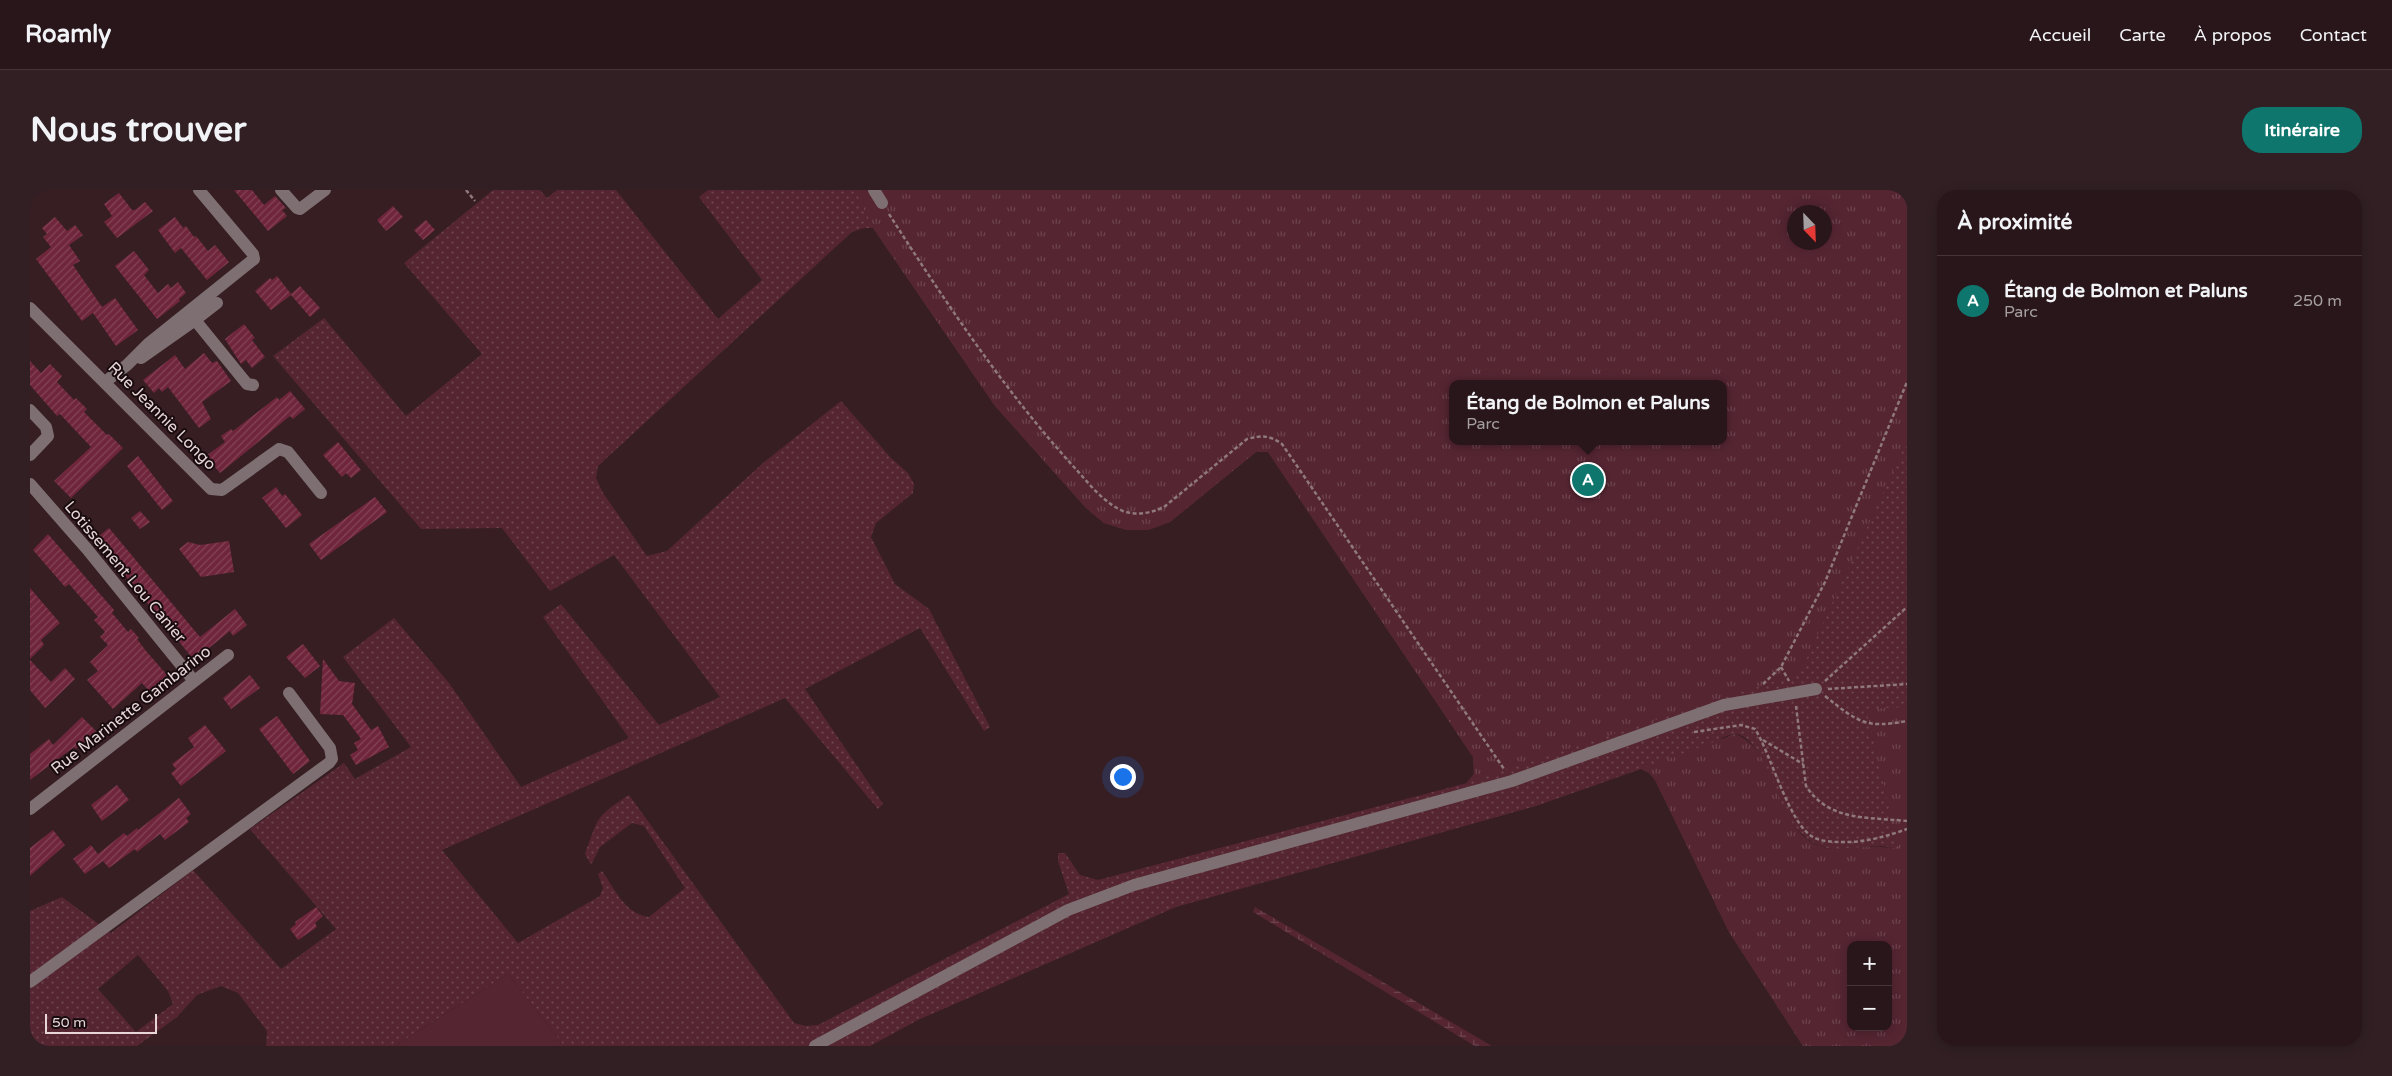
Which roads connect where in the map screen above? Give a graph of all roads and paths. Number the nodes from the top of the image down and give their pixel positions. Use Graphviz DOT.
graph roads {
  1 [pos="199,190"];
  2 [pos="281,190"];
  3 [pos="325,190"];
  4 [pos="466,190"];
  5 [pos="874,190"];
  6 [pos="475,201"];
  7 [pos="882,203"];
  8 [pos="217,303"];
  9 [pos="30,308"];
  10 [pos="195,320"];
  11 [pos="128,364"];
  12 [pos="105,382"];
  13 [pos="1907,382"];
  14 [pos="249,386"];
  15 [pos="30,410"];
  16 [pos="30,455"];
  17 [pos="30,484"];
  18 [pos="321,493"];
  19 [pos="1907,607"];
  20 [pos="228,655"];
  21 [pos="1781,667"];
  22 [pos="194,681"];
  23 [pos="1907,684"];
  24 [pos="1816,689"];
  25 [pos="289,693"];
  26 [pos="1794,694"];
  27 [pos="1744,702"];
  28 [pos="1907,721"];
  29 [pos="1669,725"];
  30 [pos="1762,739"];
  31 [pos="1804,765"];
  32 [pos="1512,781"];
  33 [pos="30,809"];
  34 [pos="1907,821"];
  35 [pos="1907,828"];
  36 [pos="30,982"];
  37 [pos="815,1046"];
  1 -- 11 [label="street"];
  2 -- 3 [label="street"];
  4 -- 6 [label="path"];
  5 -- 7 [label="street"];
  7 -- 32 [label="path"];
  8 -- 10 [label="street"];
  9 -- 12 [label="street, Rue Jeannie Longo"];
  10 -- 11 [label="street"];
  10 -- 14 [label="street"];
  11 -- 12 [label="street"];
  12 -- 18 [label="street, Rue Jeannie Longo"];
  13 -- 21 [label="path"];
  15 -- 16 [label="street"];
  17 -- 22 [label="street, Lotissement Lou Canier"];
  19 -- 24 [label="path"];
  20 -- 22 [label="street, Rue Marinette Gambarino"];
  21 -- 26 [label="path"];
  21 -- 27 [label="path"];
  22 -- 33 [label="street, Rue Marinette Gambarino"];
  23 -- 24 [label="path"];
  24 -- 26 [label="street"];
  24 -- 28 [label="path"];
  25 -- 36 [label="street"];
  26 -- 27 [label="street"];
  26 -- 31 [label="path"];
  27 -- 29 [label="street"];
  29 -- 30 [label="path"];
  29 -- 32 [label="street"];
  30 -- 31 [label="path"];
  30 -- 35 [label="path"];
  31 -- 34 [label="path"];
  32 -- 37 [label="street"];
}
